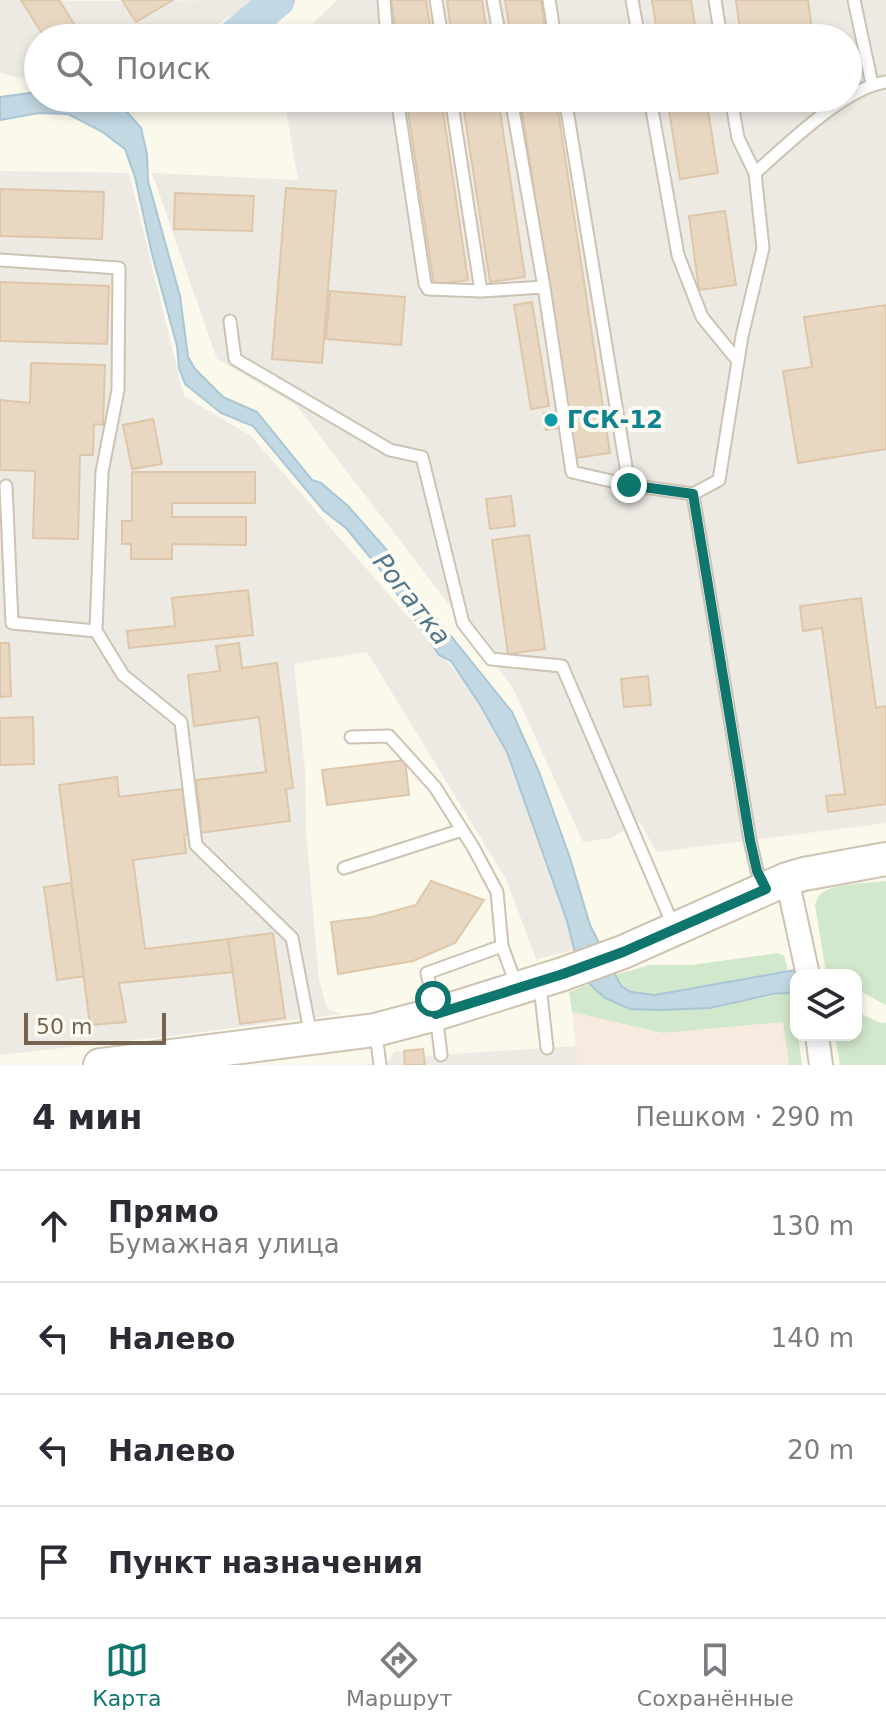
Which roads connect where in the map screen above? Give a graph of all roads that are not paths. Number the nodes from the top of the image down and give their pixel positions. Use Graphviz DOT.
graph roads {
  1 [pos="384,0"];
  2 [pos="436,0"];
  3 [pos="493,0"];
  4 [pos="549,0"];
  5 [pos="632,0"];
  6 [pos="715,0"];
  7 [pos="854,0"];
  8 [pos="386,24"];
  9 [pos="440,24"];
  10 [pos="497,24"];
  11 [pos="553,24"];
  12 [pos="636,24"];
  13 [pos="719,24"];
  14 [pos="859,24"];
  15 [pos="862,37"];
  16 [pos="886,82"];
  17 [pos="872,84"];
  18 [pos="862,90"];
  19 [pos="399,112"];
  20 [pos="453,112"];
  21 [pos="513,112"];
  22 [pos="567,112"];
  23 [pos="652,112"];
  24 [pos="733,112"];
  25 [pos="827,112"];
  26 [pos="755,173"];
  27 [pos="0,260"];
  28 [pos="544,287"];
  29 [pos="481,291"];
  30 [pos="230,321"];
  31 [pos="738,361"];
  32 [pos="629,485"];
  33 [pos="6,486"];
  34 [pos="693,494"];
  35 [pos="96,631"];
  36 [pos="351,737"];
  37 [pos="462,830"];
  38 [pos="886,859"];
  39 [pos="344,868"];
  40 [pos="776,884"];
  41 [pos="675,929"];
  42 [pos="502,946"];
  43 [pos="806,966"];
  44 [pos="540,981"];
  45 [pos="436,1014"];
  46 [pos="375,1030"];
  47 [pos="311,1038"];
  48 [pos="818,1041"];
  49 [pos="547,1048"];
  50 [pos="441,1055"];
  51 [pos="197,1059"];
  52 [pos="100,1065"];
  53 [pos="380,1065"];
  54 [pos="821,1065"];
  1 -- 8 [label="lane"];
  2 -- 9 [label="lane"];
  3 -- 10 [label="lane"];
  4 -- 11 [label="lane"];
  5 -- 12 [label="lane"];
  6 -- 13 [label="lane"];
  7 -- 14 [label="lane"];
  15 -- 17 [label="lane"];
  16 -- 17 [label="lane"];
  17 -- 18 [label="lane"];
  19 -- 29 [label="lane"];
  20 -- 29 [label="lane"];
  21 -- 28 [label="lane"];
  22 -- 32 [label="lane"];
  23 -- 31 [label="lane"];
  24 -- 26 [label="lane"];
  25 -- 26 [label="lane"];
  26 -- 31 [label="lane"];
  27 -- 35 [label="lane"];
  28 -- 29 [label="lane"];
  28 -- 32 [label="lane"];
  30 -- 41 [label="lane"];
  31 -- 34 [label="lane"];
  32 -- 34 [label="lane"];
  33 -- 35 [label="lane"];
  34 -- 40 [label="lane"];
  35 -- 47 [label="lane"];
  36 -- 37 [label="lane"];
  37 -- 39 [label="lane"];
  37 -- 42 [label="lane"];
  38 -- 40 [label="street"];
  40 -- 41 [label="street"];
  40 -- 43 [label="street"];
  41 -- 44 [label="street"];
  42 -- 44 [label="lane"];
  42 -- 45 [label="lane"];
  44 -- 45 [label="street"];
  44 -- 49 [label="lane"];
  45 -- 46 [label="street"];
  45 -- 50 [label="lane"];
  46 -- 47 [label="street"];
  46 -- 53 [label="lane"];
  47 -- 51 [label="street"];
  48 -- 54 [label="street"];
  51 -- 52 [label="street"];
}
